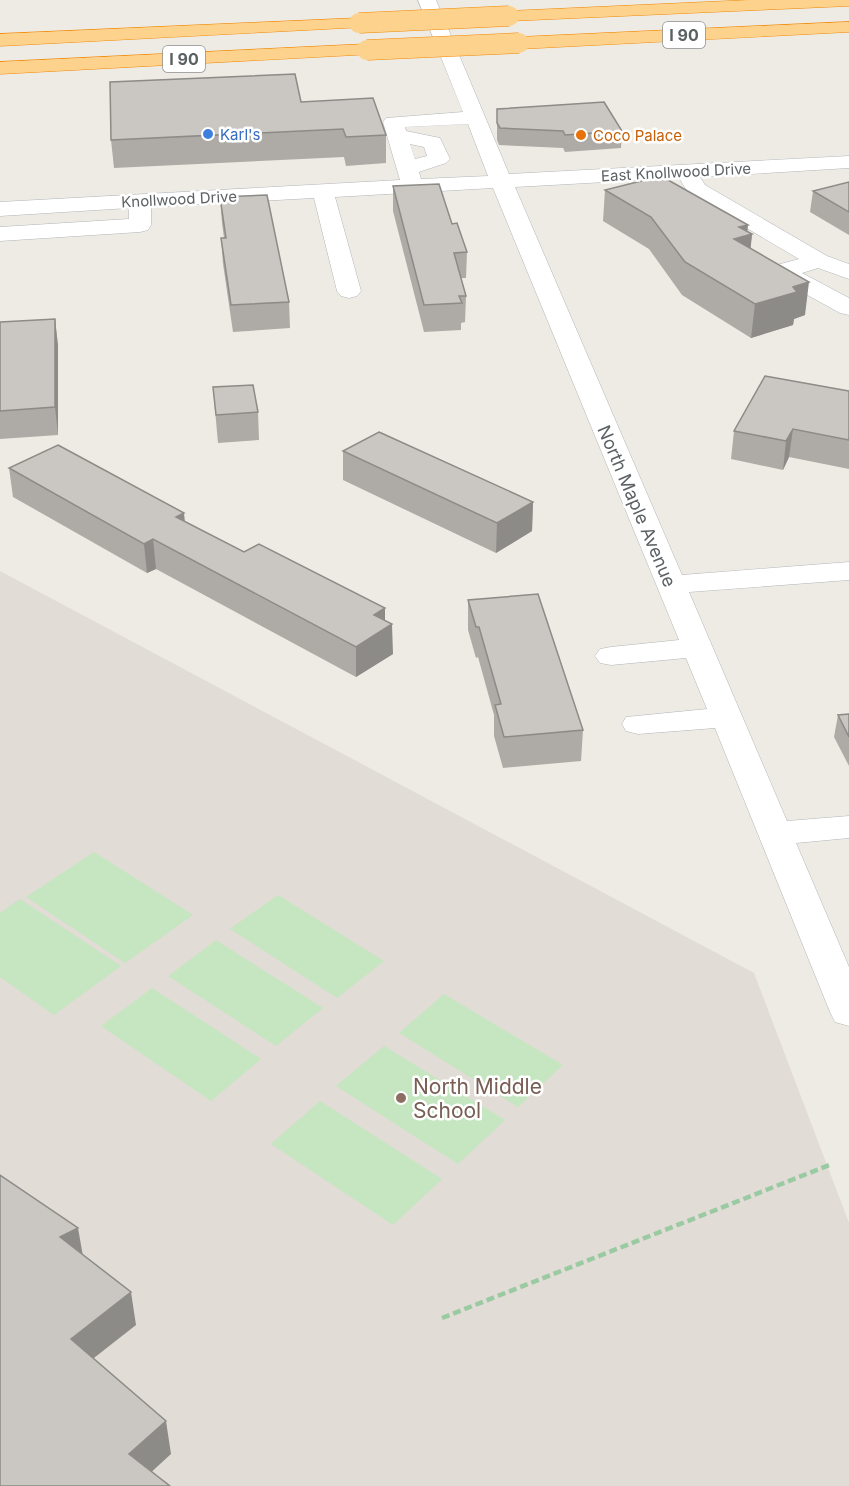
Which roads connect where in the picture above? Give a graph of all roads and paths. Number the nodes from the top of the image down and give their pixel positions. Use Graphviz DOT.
graph roads {
  1 [pos="427,0"];
  2 [pos="849,1"];
  3 [pos="849,27"];
  4 [pos="0,40"];
  5 [pos="0,68"];
  6 [pos="476,117"];
  7 [pos="397,135"];
  8 [pos="849,162"];
  9 [pos="686,171"];
  10 [pos="411,177"];
  11 [pos="502,182"];
  12 [pos="323,192"];
  13 [pos="140,202"];
  14 [pos="0,209"];
  15 [pos="0,234"];
  16 [pos="819,261"];
  17 [pos="849,272"];
  18 [pos="349,291"];
  19 [pos="849,308"];
  20 [pos="849,571"];
  21 [pos="671,585"];
  22 [pos="698,648"];
  23 [pos="611,656"];
  24 [pos="727,717"];
  25 [pos="638,724"];
  26 [pos="849,827"];
  27 [pos="776,833"];
  28 [pos="849,1012"];
  29 [pos="832,1164"];
  30 [pos="442,1318"];
  1 -- 6 [label="street, North Maple Avenue"];
  2 -- 4 [label="highway, I 90, bridge"];
  3 -- 5 [label="highway, I 90, bridge"];
  6 -- 7 [label="street"];
  6 -- 11 [label="street, North Maple Avenue"];
  7 -- 10 [label="street"];
  7 -- 10 [label="street"];
  8 -- 9 [label="street, East Knollwood Drive"];
  9 -- 11 [label="street, East Knollwood Drive"];
  9 -- 16 [label="street"];
  10 -- 11 [label="street, Knollwood Drive"];
  10 -- 12 [label="street, Knollwood Drive"];
  11 -- 21 [label="street, North Maple Avenue"];
  12 -- 13 [label="street, Knollwood Drive"];
  12 -- 18 [label="street"];
  13 -- 14 [label="street, Knollwood Drive"];
  13 -- 15 [label="street"];
  16 -- 17 [label="street"];
  16 -- 19 [label="street"];
  20 -- 21 [label="street"];
  21 -- 22 [label="street, North Maple Avenue"];
  22 -- 23 [label="street"];
  22 -- 24 [label="street, North Maple Avenue"];
  24 -- 25 [label="street"];
  24 -- 27 [label="street, North Maple Avenue"];
  26 -- 27 [label="street"];
  27 -- 28 [label="street, North Maple Avenue"];
  29 -- 30 [label="path"];
}
